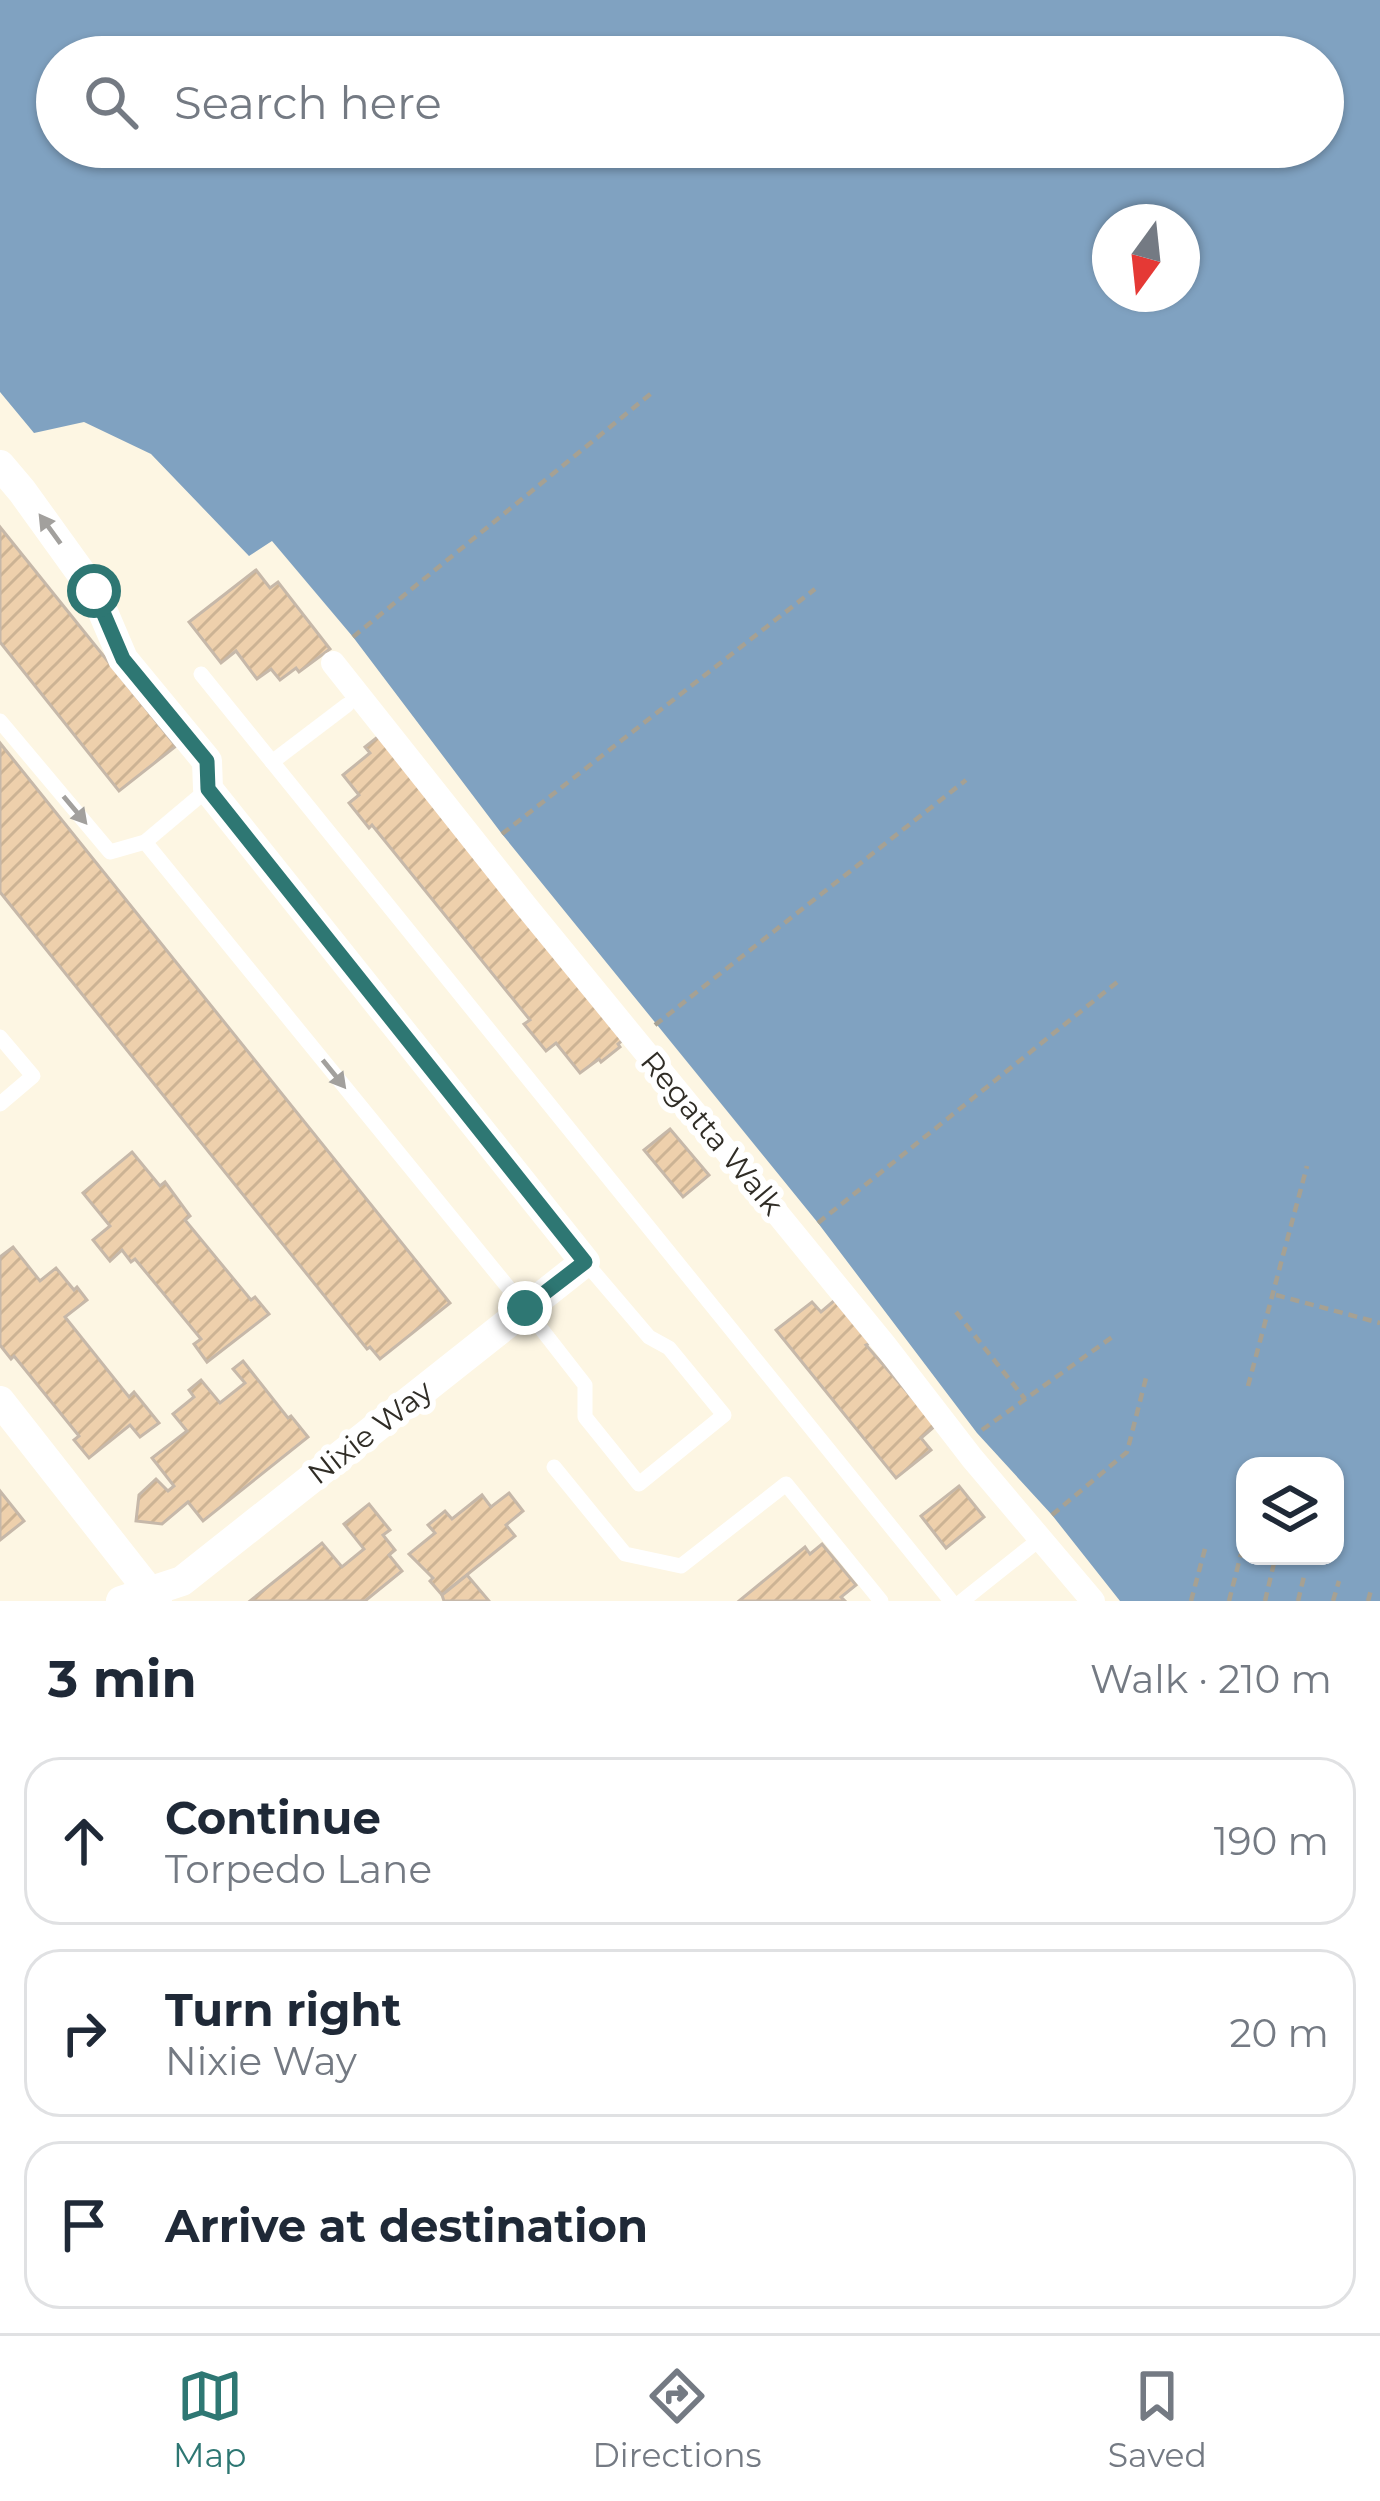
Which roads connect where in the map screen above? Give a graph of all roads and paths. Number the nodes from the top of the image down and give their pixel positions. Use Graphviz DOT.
graph roads {
  1 [pos="652,392"];
  2 [pos="0,465"];
  3 [pos="815,589"];
  4 [pos="353,637"];
  5 [pos="333,663"];
  6 [pos="201,674"];
  7 [pos="347,705"];
  8 [pos="0,721"];
  9 [pos="272,762"];
  10 [pos="966,780"];
  11 [pos="208,789"];
  12 [pos="502,834"];
  13 [pos="145,842"];
  14 [pos="1121,979"];
  15 [pos="655,1025"];
  16 [pos="0,1037"];
  17 [pos="0,1104"];
  18 [pos="1307,1166"];
  19 [pos="818,1223"];
  20 [pos="585,1262"];
  21 [pos="1273,1294"];
  22 [pos="525,1308"];
  23 [pos="956,1312"];
  24 [pos="1380,1323"];
  25 [pos="1115,1335"];
  26 [pos="1146,1378"];
  27 [pos="1248,1386"];
  28 [pos="1025,1399"];
  29 [pos="0,1401"];
  30 [pos="977,1433"];
  31 [pos="554,1467"];
  32 [pos="1052,1514"];
  33 [pos="1035,1544"];
  34 [pos="1206,1545"];
  35 [pos="1238,1565"];
  36 [pos="1274,1565"];
  37 [pos="1305,1572"];
  38 [pos="1339,1581"];
  39 [pos="1371,1590"];
  40 [pos="143,1598"];
  41 [pos="881,1601"];
  42 [pos="951,1601"];
  43 [pos="962,1601"];
  44 [pos="1093,1601"];
  45 [pos="1191,1601"];
  46 [pos="1229,1601"];
  47 [pos="1265,1601"];
  48 [pos="1298,1601"];
  49 [pos="1333,1601"];
  50 [pos="1368,1601"];
  1 -- 4 [label="path"];
  11 -- 2 [label="street, one-way"];
  3 -- 12 [label="path"];
  5 -- 44 [label="street, Regatta Walk"];
  6 -- 9 [label="lane"];
  7 -- 9 [label="lane"];
  8 -- 13 [label="lane, one-way"];
  9 -- 42 [label="lane"];
  10 -- 15 [label="path"];
  11 -- 13 [label="lane"];
  11 -- 20 [label="street"];
  13 -- 22 [label="lane, one-way"];
  14 -- 19 [label="path"];
  16 -- 17 [label="lane"];
  18 -- 21 [label="path"];
  20 -- 22 [label="street, Nixie Way"];
  20 -- 22 [label="lane"];
  21 -- 24 [label="path"];
  21 -- 27 [label="path"];
  22 -- 40 [label="street, Nixie Way"];
  23 -- 28 [label="path"];
  25 -- 28 [label="path"];
  26 -- 32 [label="path"];
  28 -- 30 [label="path"];
  29 -- 40 [label="street"];
  31 -- 41 [label="lane"];
  33 -- 43 [label="lane"];
  34 -- 45 [label="path"];
  35 -- 46 [label="path"];
  36 -- 47 [label="path"];
  37 -- 48 [label="path"];
  38 -- 49 [label="path"];
  39 -- 50 [label="path"];
}
